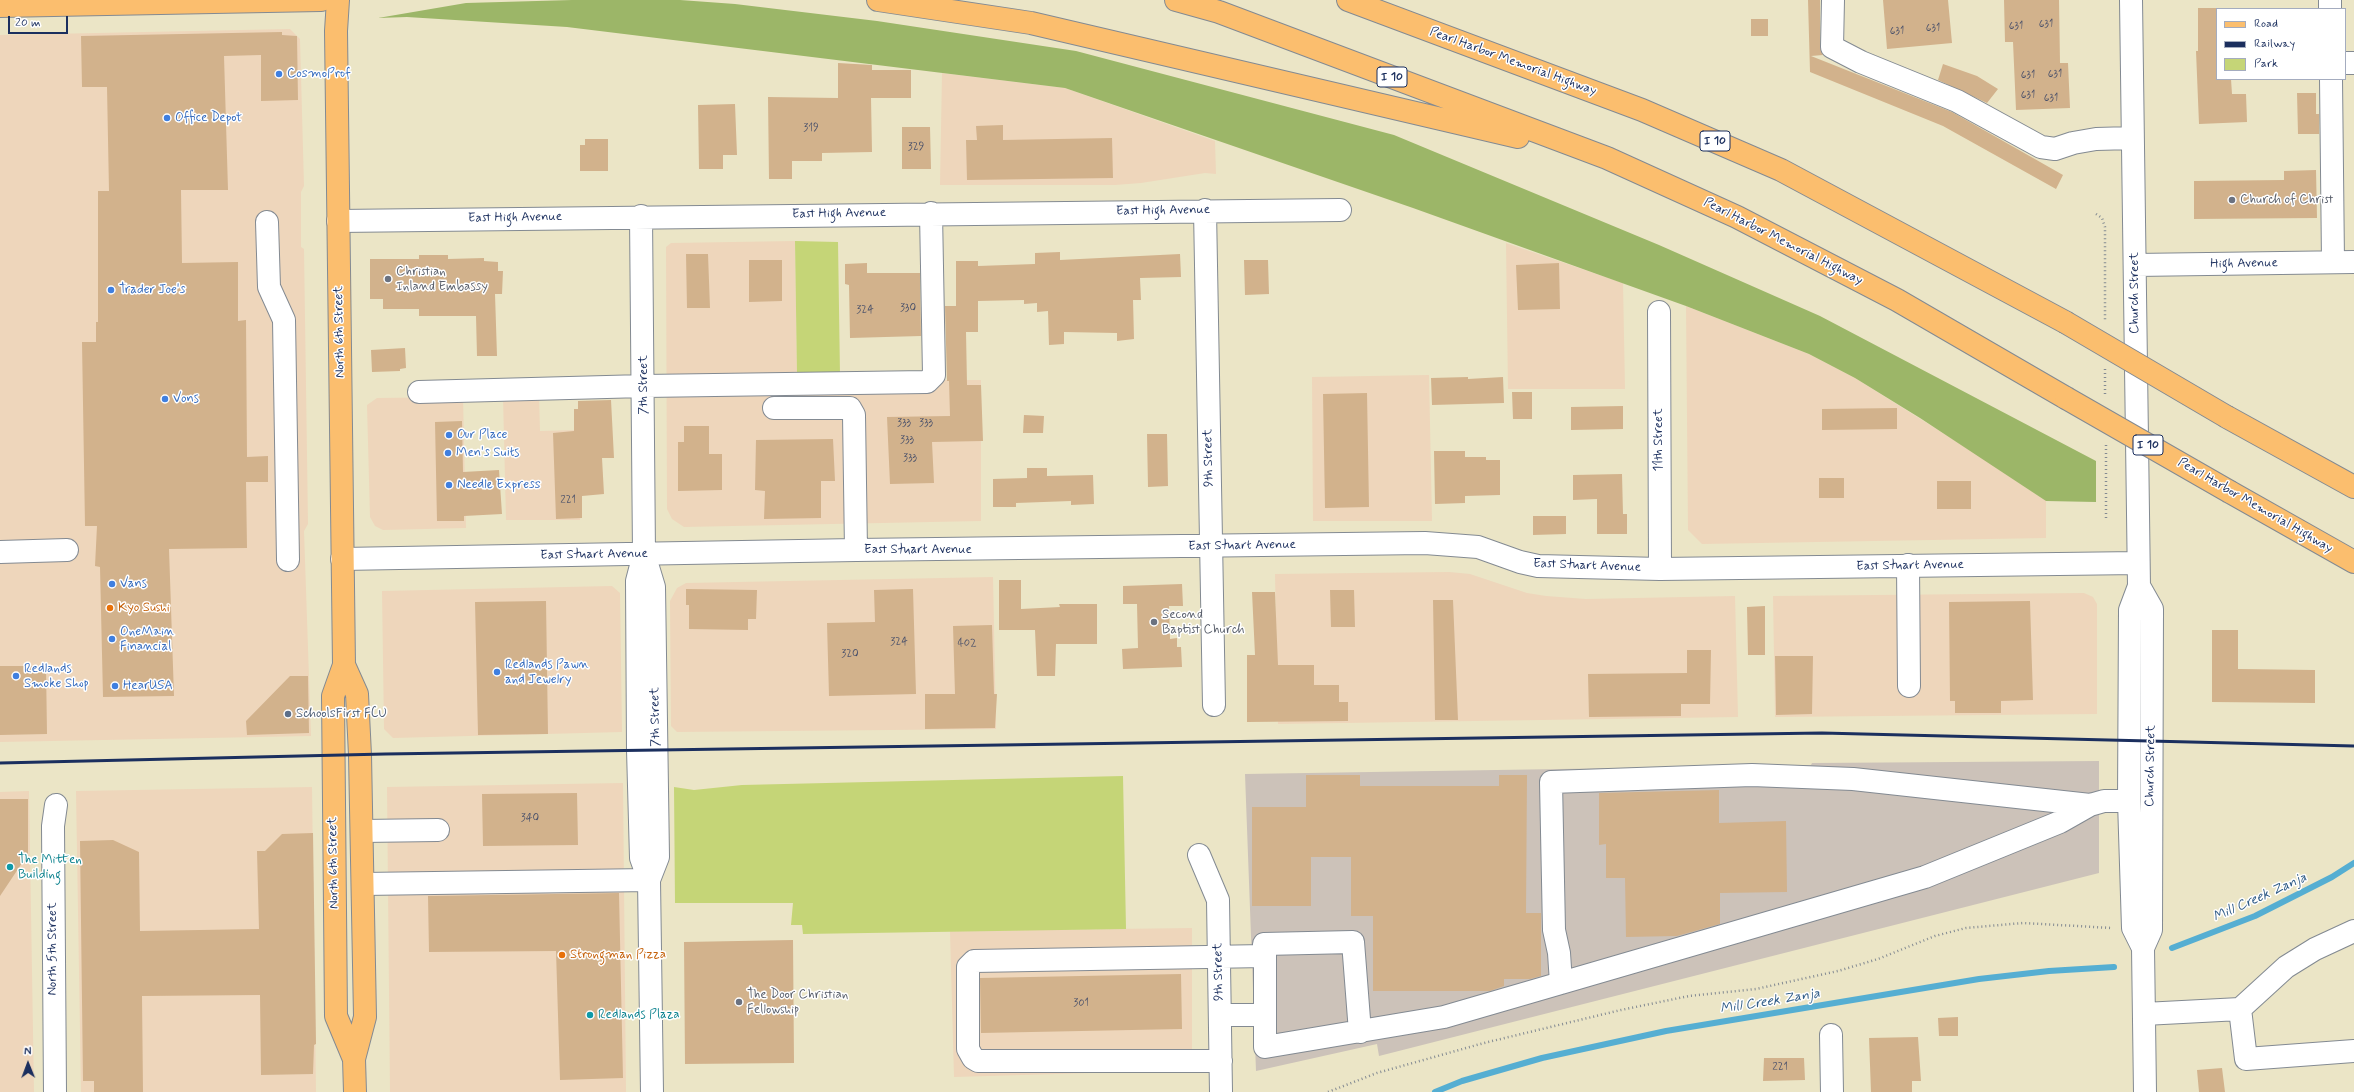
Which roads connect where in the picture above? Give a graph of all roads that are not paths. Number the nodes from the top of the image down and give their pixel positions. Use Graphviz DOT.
graph roads {
  1 [pos="321,0"];
  2 [pos="338,0"];
  3 [pos="878,0"];
  4 [pos="1176,0"];
  5 [pos="1348,0"];
  6 [pos="1833,0"];
  7 [pos="2131,0"];
  8 [pos="0,6"];
  9 [pos="2331,80"];
  10 [pos="2132,138"];
  11 [pos="1607,158"];
  12 [pos="1205,210"];
  13 [pos="1340,210"];
  14 [pos="931,213"];
  15 [pos="641,216"];
  16 [pos="338,221"];
  17 [pos="267,222"];
  18 [pos="2344,262"];
  19 [pos="2134,265"];
  20 [pos="1658,312"];
  21 [pos="644,386"];
  22 [pos="420,392"];
  23 [pos="774,408"];
  24 [pos="2354,487"];
  25 [pos="1211,547"];
  26 [pos="67,550"];
  27 [pos="856,550"];
  28 [pos="0,552"];
  29 [pos="644,554"];
  30 [pos="342,559"];
  31 [pos="288,560"];
  32 [pos="2354,562"];
  33 [pos="2138,564"];
  34 [pos="1908,566"];
  35 [pos="1660,569"];
  36 [pos="2139,586"];
  37 [pos="344,664"];
  38 [pos="1909,686"];
  39 [pos="1214,705"];
  40 [pos="2129,801"];
  41 [pos="56,805"];
  42 [pos="2090,805"];
  43 [pos="438,830"];
  44 [pos="362,831"];
  45 [pos="1199,855"];
  46 [pos="649,880"];
  47 [pos="363,884"];
  48 [pos="2354,932"];
  49 [pos="2143,948"];
  50 [pos="1265,956"];
  51 [pos="1219,958"];
  52 [pos="1561,983"];
  53 [pos="2240,1009"];
  54 [pos="2144,1014"];
  55 [pos="1220,1015"];
  56 [pos="1265,1015"];
  57 [pos="1360,1032"];
  58 [pos="1831,1035"];
  59 [pos="2354,1051"];
  60 [pos="354,1059"];
  61 [pos="1221,1061"];
  62 [pos="55,1092"];
  63 [pos="356,1092"];
  64 [pos="652,1092"];
  65 [pos="1221,1092"];
  66 [pos="1832,1092"];
  67 [pos="2145,1092"];
  1 -- 8 [label="main road"];
  2 -- 16 [label="main road, North 6th Street"];
  3 -- 11 [label="main road"];
  4 -- 11 [label="main road, Pearl Harbor Memorial Highway / I 10"];
  5 -- 24 [label="main road, Pearl Harbor Memorial Highway / I 10, bridge"];
  6 -- 10 [label="street"];
  7 -- 10 [label="street, Church Street"];
  9 -- 18 [label="street"];
  10 -- 19 [label="street, Church Street"];
  11 -- 32 [label="main road, Pearl Harbor Memorial Highway / I 10, bridge"];
  12 -- 13 [label="street, East High Avenue"];
  12 -- 14 [label="street, East High Avenue"];
  12 -- 25 [label="street, 9th Street"];
  14 -- 15 [label="street, East High Avenue"];
  14 -- 21 [label="street"];
  15 -- 16 [label="street, East High Avenue"];
  15 -- 21 [label="street, 7th Street"];
  16 -- 30 [label="main road, North 6th Street"];
  17 -- 31 [label="street"];
  18 -- 19 [label="street, High Avenue"];
  19 -- 33 [label="street, Church Street"];
  20 -- 35 [label="street, 11th Street"];
  21 -- 22 [label="street"];
  21 -- 29 [label="street, 7th Street"];
  23 -- 27 [label="street"];
  25 -- 27 [label="street, East Stuart Avenue"];
  25 -- 35 [label="street, East Stuart Avenue"];
  25 -- 39 [label="street, 9th Street"];
  26 -- 28 [label="street"];
  27 -- 29 [label="street, East Stuart Avenue"];
  29 -- 30 [label="street, East Stuart Avenue"];
  29 -- 46 [label="street, 7th Street"];
  30 -- 37 [label="main road, North 6th Street"];
  33 -- 34 [label="street, East Stuart Avenue"];
  33 -- 36 [label="street, Church Street"];
  34 -- 35 [label="street, East Stuart Avenue"];
  34 -- 38 [label="street"];
  36 -- 40 [label="street, Church Street"];
  36 -- 49 [label="street, Church Street"];
  37 -- 44 [label="main road, North 6th Street"];
  37 -- 60 [label="main road, North 6th Street"];
  40 -- 42 [label="street"];
  40 -- 49 [label="street, Church Street"];
  41 -- 62 [label="street, North 5th Street"];
  42 -- 52 [label="street"];
  42 -- 52 [label="street"];
  43 -- 44 [label="street"];
  44 -- 47 [label="main road, North 6th Street"];
  45 -- 51 [label="street, 9th Street"];
  46 -- 47 [label="street"];
  46 -- 64 [label="street, 7th Street"];
  47 -- 60 [label="main road, North 6th Street"];
  48 -- 53 [label="street"];
  49 -- 54 [label="street, Church Street"];
  50 -- 51 [label="street"];
  50 -- 56 [label="street"];
  50 -- 57 [label="street"];
  51 -- 55 [label="street, 9th Street"];
  51 -- 61 [label="street"];
  52 -- 57 [label="street"];
  53 -- 54 [label="street"];
  53 -- 59 [label="street"];
  54 -- 67 [label="street, Church Street"];
  55 -- 56 [label="street"];
  55 -- 61 [label="street, 9th Street"];
  56 -- 57 [label="street"];
  58 -- 66 [label="street"];
  60 -- 63 [label="main road, North 6th Street"];
  61 -- 65 [label="street, 9th Street"];
}
